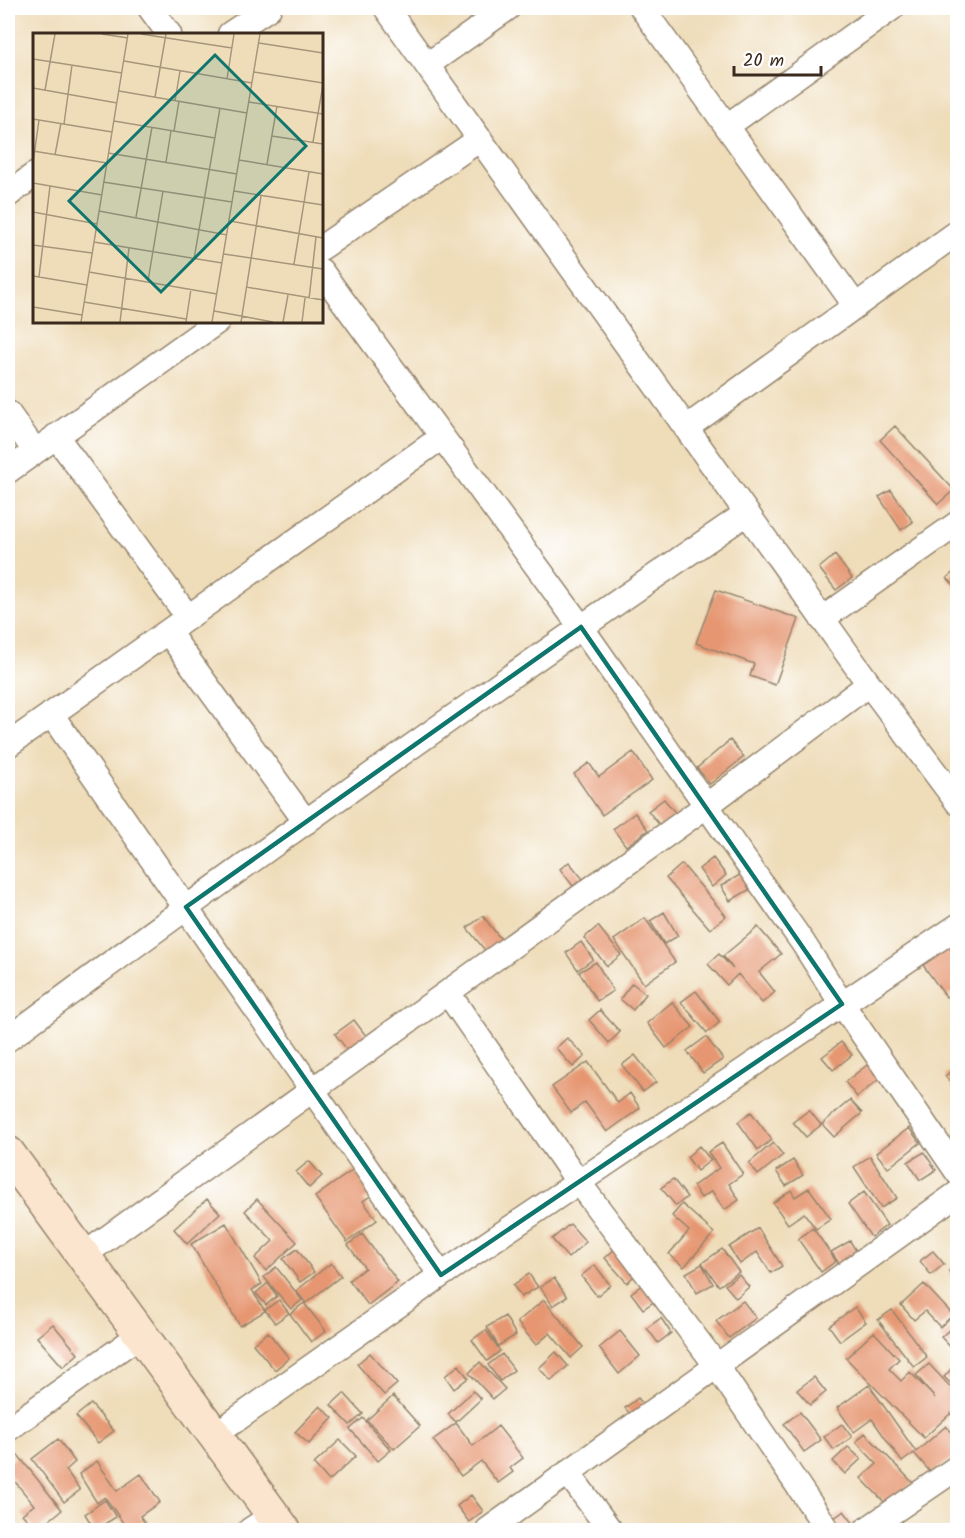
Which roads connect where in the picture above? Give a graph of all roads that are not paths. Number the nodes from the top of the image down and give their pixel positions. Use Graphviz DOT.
graph roads {
  1 [pos="150,8"];
  2 [pos="269,8"];
  3 [pos="386,8"];
  4 [pos="508,8"];
  5 [pos="642,8"];
  6 [pos="892,8"];
  7 [pos="168,33"];
  8 [pos="232,33"];
  9 [pos="427,66"];
  10 [pos="727,126"];
  11 [pos="480,139"];
  12 [pos="33,176"];
  13 [pos="8,195"];
  14 [pos="957,232"];
  15 [pos="322,247"];
  16 [pos="322,272"];
  17 [pos="855,305"];
  18 [pos="217,322"];
  19 [pos="8,413"];
  20 [pos="686,428"];
  21 [pos="56,436"];
  22 [pos="442,437"];
  23 [pos="34,452"];
  24 [pos="8,471"];
  25 [pos="747,513"];
  26 [pos="957,523"];
  27 [pos="188,616"];
  28 [pos="822,618"];
  29 [pos="581,627"];
  30 [pos="168,632"];
  31 [pos="869,684"];
  32 [pos="51,714"];
  33 [pos="8,745"];
  34 [pos="957,802"];
  35 [pos="706,806"];
  36 [pos="306,822"];
  37 [pos="186,907"];
  38 [pos="957,926"];
  39 [pos="448,993"];
  40 [pos="842,1004"];
  41 [pos="8,1039"];
  42 [pos="313,1090"];
  43 [pos="8,1153"];
  44 [pos="957,1173"];
  45 [pos="579,1183"];
  46 [pos="957,1193"];
  47 [pos="81,1257"];
  48 [pos="441,1275"];
  49 [pos="141,1334"];
  50 [pos="716,1365"];
  51 [pos="8,1429"];
  52 [pos="213,1436"];
  53 [pos="957,1467"];
  54 [pos="568,1473"];
  55 [pos="269,1525"];
  56 [pos="488,1530"];
  57 [pos="610,1530"];
  58 [pos="828,1530"];
  59 [pos="866,1530"];
  1 -- 7 [label="street"];
  2 -- 8 [label="street"];
  3 -- 9 [label="street"];
  4 -- 9 [label="street"];
  5 -- 10 [label="street"];
  6 -- 10 [label="street"];
  9 -- 11 [label="street"];
  10 -- 17 [label="street"];
  11 -- 15 [label="street"];
  11 -- 20 [label="street"];
  12 -- 13 [label="street"];
  14 -- 17 [label="street"];
  16 -- 22 [label="street"];
  17 -- 20 [label="street"];
  18 -- 21 [label="street"];
  19 -- 23 [label="street"];
  20 -- 25 [label="street"];
  21 -- 23 [label="street"];
  21 -- 27 [label="street"];
  22 -- 27 [label="street"];
  22 -- 29 [label="street"];
  23 -- 24 [label="street"];
  25 -- 28 [label="street"];
  25 -- 29 [label="street"];
  26 -- 28 [label="street"];
  27 -- 30 [label="street"];
  28 -- 31 [label="street"];
  29 -- 35 [label="street"];
  29 -- 36 [label="street"];
  30 -- 32 [label="street"];
  30 -- 36 [label="street"];
  31 -- 34 [label="street"];
  31 -- 35 [label="street"];
  32 -- 33 [label="street"];
  32 -- 37 [label="street"];
  35 -- 39 [label="street"];
  35 -- 40 [label="street"];
  36 -- 37 [label="street"];
  37 -- 41 [label="street"];
  37 -- 42 [label="street"];
  38 -- 40 [label="street"];
  39 -- 42 [label="street"];
  39 -- 45 [label="street"];
  40 -- 44 [label="street"];
  40 -- 45 [label="street"];
  42 -- 47 [label="street"];
  42 -- 48 [label="street"];
  43 -- 47 [label="street"];
  45 -- 48 [label="street"];
  45 -- 50 [label="street"];
  46 -- 50 [label="street"];
  47 -- 49 [label="street"];
  48 -- 52 [label="street"];
  49 -- 51 [label="street"];
  49 -- 52 [label="street"];
  50 -- 54 [label="street"];
  50 -- 58 [label="street"];
  52 -- 55 [label="street"];
  53 -- 59 [label="street"];
  54 -- 56 [label="street"];
  54 -- 57 [label="street"];
}
